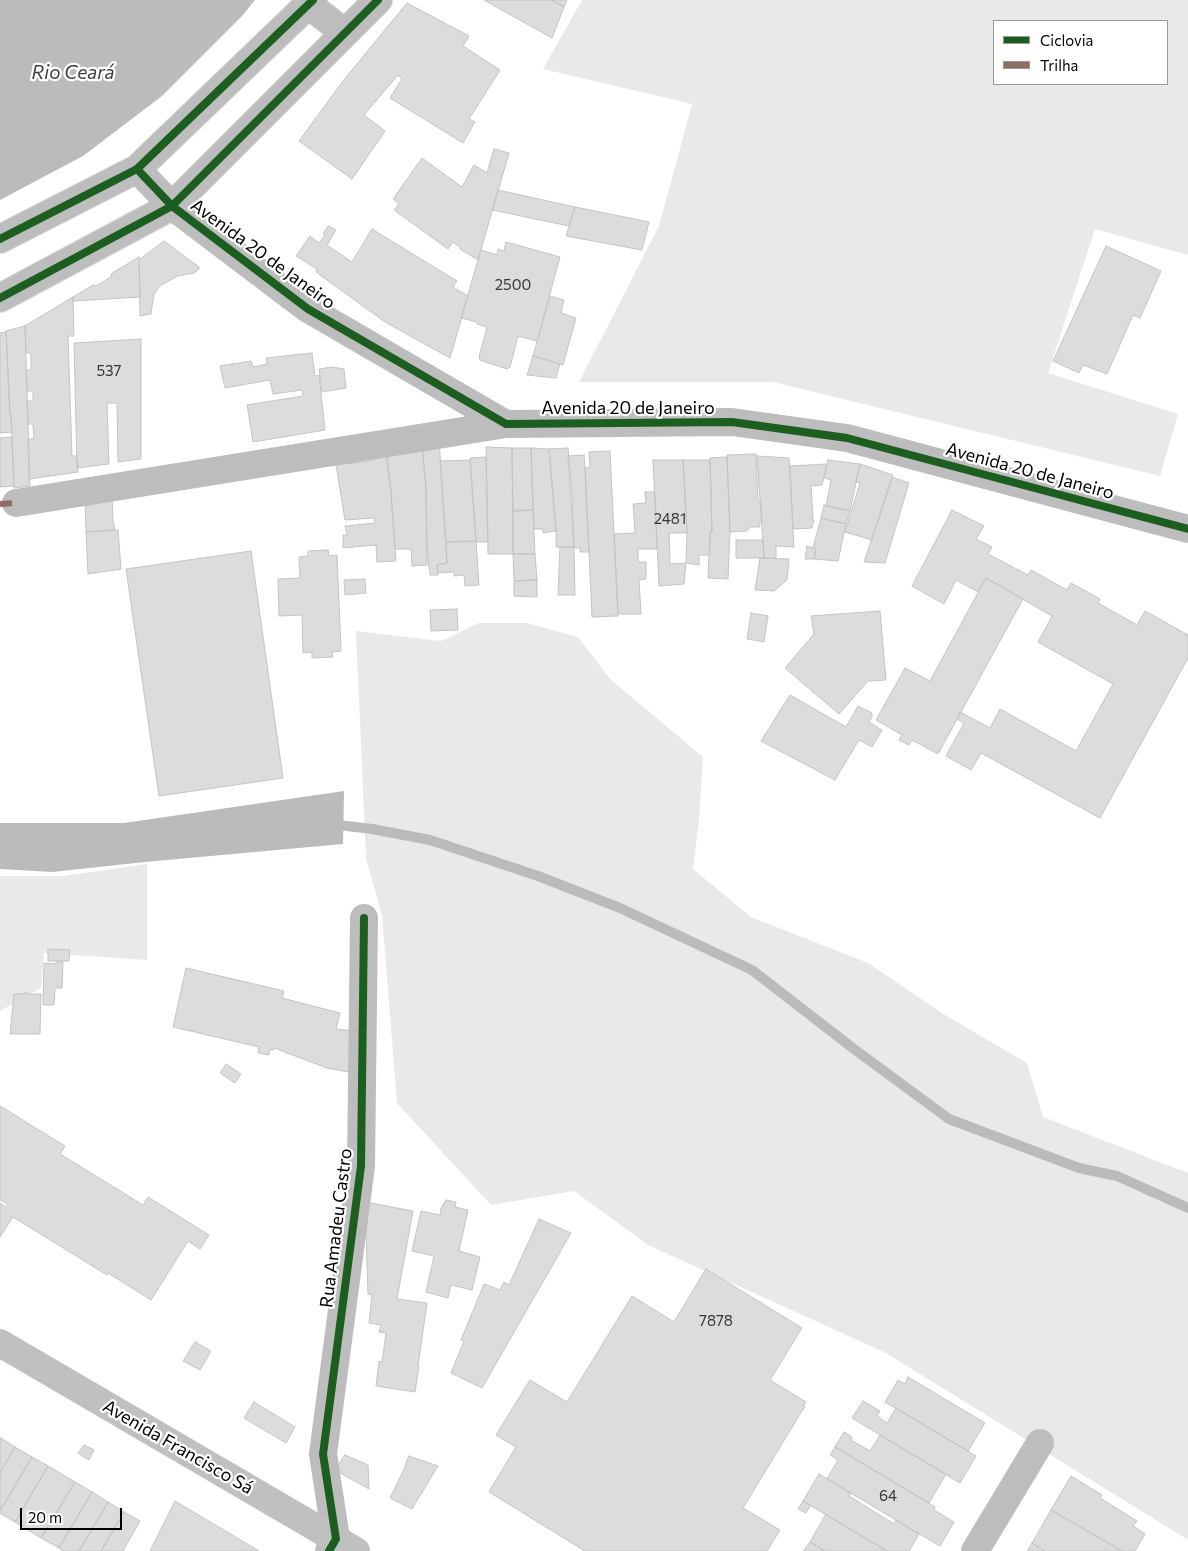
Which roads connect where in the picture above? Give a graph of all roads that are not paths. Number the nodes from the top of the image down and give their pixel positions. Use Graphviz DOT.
graph roads {
  1 [pos="378,0"];
  2 [pos="311,2"];
  3 [pos="345,33"];
  4 [pos="136,169"];
  5 [pos="172,206"];
  6 [pos="0,239"];
  7 [pos="0,298"];
  8 [pos="506,424"];
  9 [pos="16,503"];
  10 [pos="1188,529"];
  11 [pos="364,918"];
  12 [pos="0,1343"];
  13 [pos="1040,1442"];
  14 [pos="340,1547"];
  15 [pos="975,1551"];
  1 -- 3 [label="street"];
  2 -- 3 [label="street"];
  2 -- 4 [label="street"];
  3 -- 5 [label="street"];
  4 -- 5 [label="street, Avenida 20 de Janeiro"];
  4 -- 6 [label="street"];
  5 -- 7 [label="street"];
  5 -- 8 [label="street, Avenida 20 de Janeiro"];
  8 -- 9 [label="street"];
  8 -- 10 [label="street, Avenida 20 de Janeiro"];
  11 -- 14 [label="street, Rua Amadeu Castro"];
  12 -- 14 [label="main road, Avenida Francisco Sá"];
  13 -- 15 [label="street"];
}
